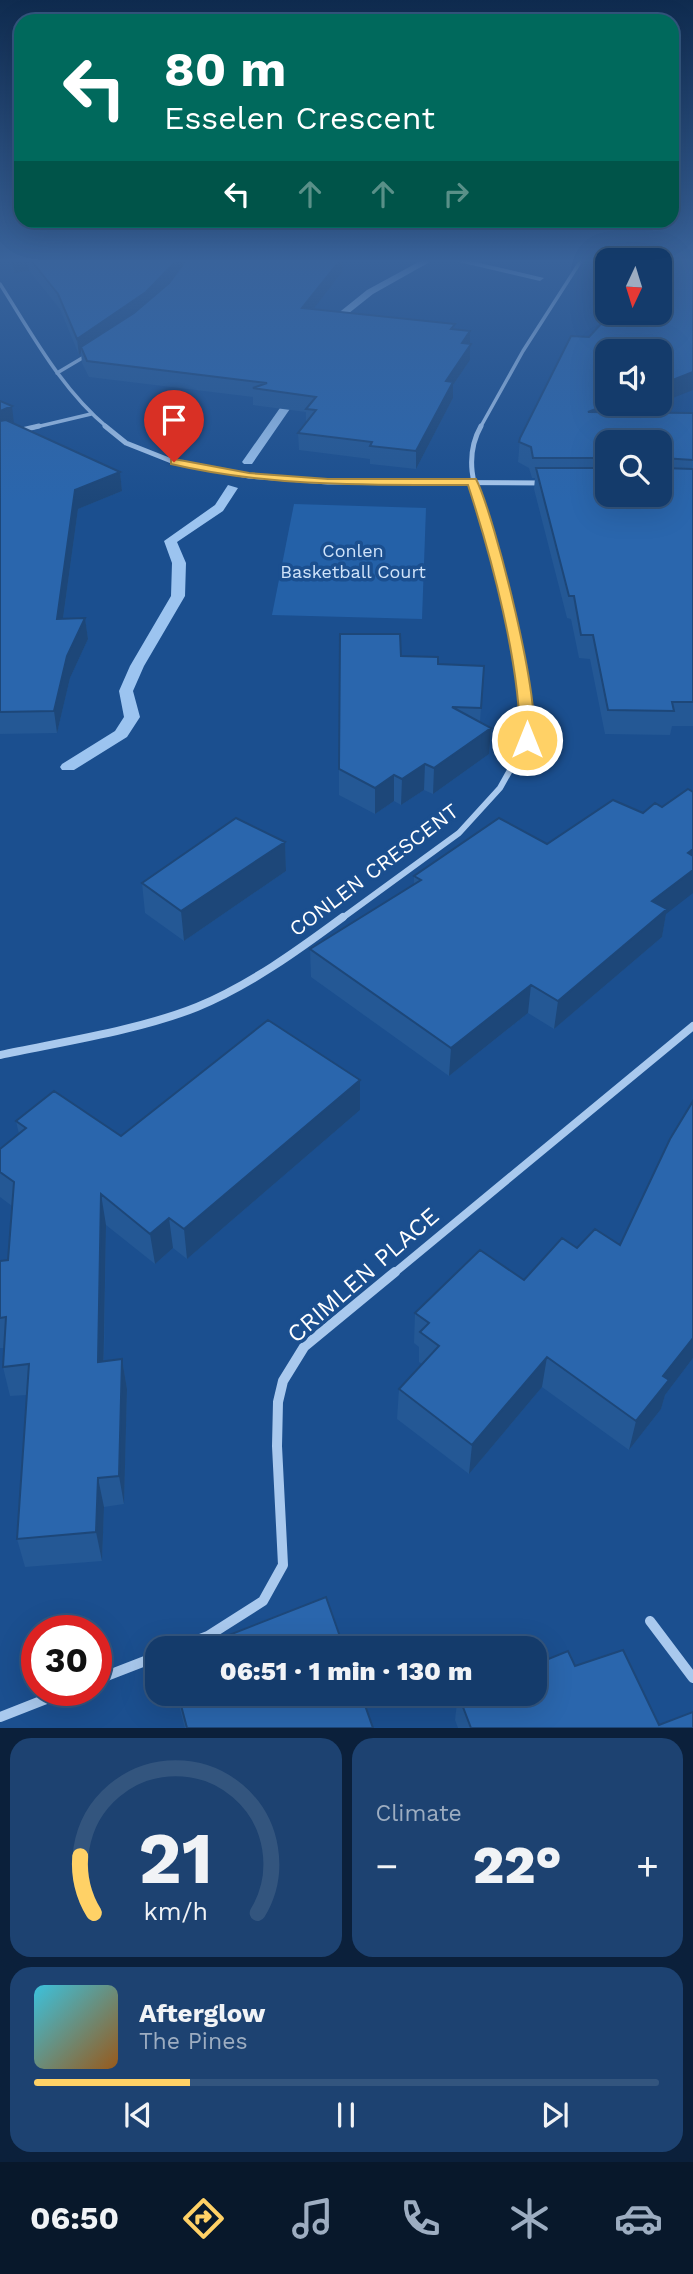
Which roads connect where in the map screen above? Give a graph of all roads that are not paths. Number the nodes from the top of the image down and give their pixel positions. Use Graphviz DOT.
graph roads {
  1 [pos="36,340"];
  2 [pos="530,340"];
  3 [pos="92,352"];
  4 [pos="57,373"];
  5 [pos="91,414"];
  6 [pos="0,435"];
  7 [pos="472,482"];
  8 [pos="553,483"];
  9 [pos="693,1026"];
  10 [pos="0,1055"];
  11 [pos="650,1621"];
  12 [pos="208,1636"];
  13 [pos="145,1661"];
  14 [pos="112,1674"];
  15 [pos="693,1678"];
  16 [pos="28,1706"];
  17 [pos="0,1717"];
  1 -- 4 [label="street"];
  2 -- 7 [label="street, CONLEN CRESCENT"];
  3 -- 4 [label="street"];
  4 -- 5 [label="street"];
  5 -- 6 [label="street"];
  5 -- 7 [label="street"];
  7 -- 8 [label="street"];
  7 -- 10 [label="street, CONLEN CRESCENT"];
  9 -- 12 [label="street, CRIMLEN PLACE"];
  11 -- 15 [label="street"];
  13 -- 14 [label="street"];
  16 -- 17 [label="street"];
}
